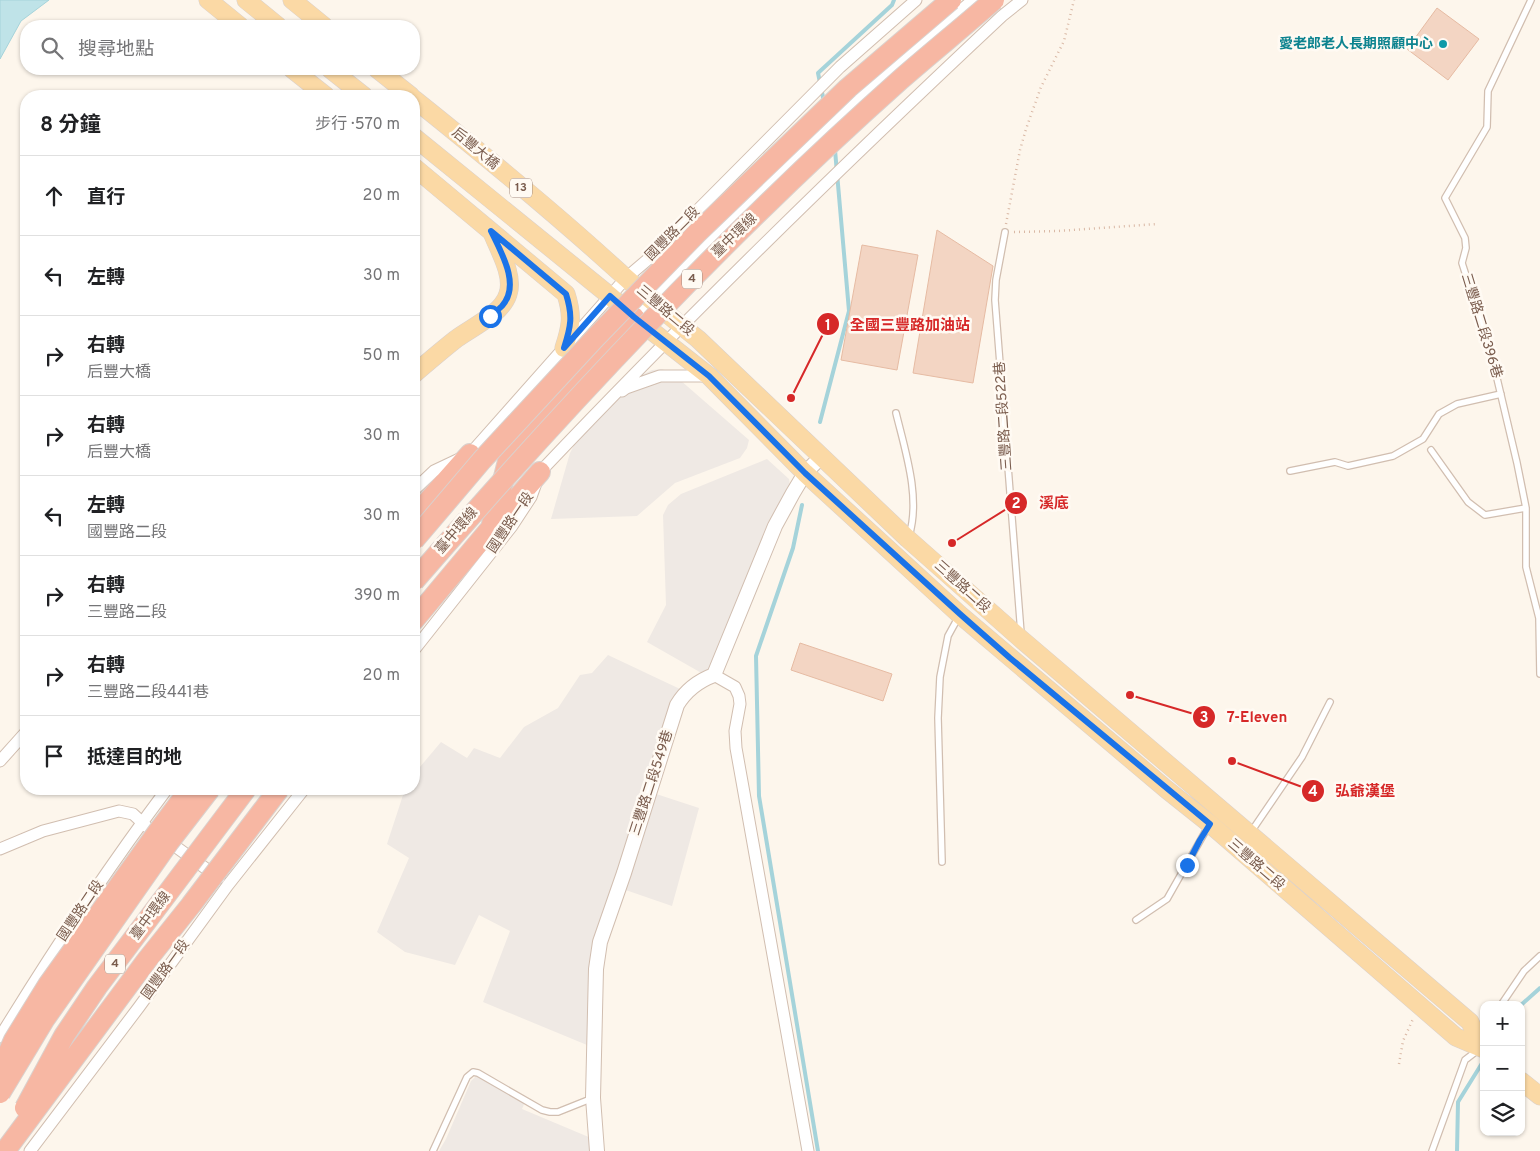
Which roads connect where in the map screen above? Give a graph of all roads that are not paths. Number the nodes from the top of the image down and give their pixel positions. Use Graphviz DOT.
graph roads {
  1 [pos="208,0"];
  2 [pos="246,0"];
  3 [pos="292,0"];
  4 [pos="916,0"];
  5 [pos="951,0"];
  6 [pos="973,0"];
  7 [pos="994,0"];
  8 [pos="1022,0"];
  9 [pos="1531,0"];
  10 [pos="233,20"];
  11 [pos="271,20"];
  12 [pos="317,20"];
  13 [pos="300,75"];
  14 [pos="338,75"];
  15 [pos="385,75"];
  16 [pos="882,77"];
  17 [pos="318,90"];
  18 [pos="356,90"];
  19 [pos="403,90"];
  20 [pos="420,104"];
  21 [pos="907,105"];
  22 [pos="420,142"];
  23 [pos="420,172"];
  24 [pos="491,231"];
  25 [pos="1005,232"];
  26 [pos="626,278"];
  27 [pos="610,296"];
  28 [pos="651,300"];
  29 [pos="634,317"];
  30 [pos="682,326"];
  31 [pos="666,342"];
  32 [pos="564,348"];
  33 [pos="420,369"];
  34 [pos="709,376"];
  35 [pos="1500,394"];
  36 [pos="610,399"];
  37 [pos="896,413"];
  38 [pos="1431,450"];
  39 [pos="470,454"];
  40 [pos="822,456"];
  41 [pos="1290,471"];
  42 [pos="540,472"];
  43 [pos="805,473"];
  44 [pos="420,484"];
  45 [pos="1526,508"];
  46 [pos="420,510"];
  47 [pos="491,528"];
  48 [pos="420,533"];
  49 [pos="908,539"];
  50 [pos="420,574"];
  51 [pos="420,613"];
  52 [pos="960,614"];
  53 [pos="420,642"];
  54 [pos="1016,649"];
  55 [pos="1540,674"];
  56 [pos="714,675"];
  57 [pos="1330,702"];
  58 [pos="20,739"];
  59 [pos="0,761"];
  60 [pos="163,795"];
  61 [pos="186,795"];
  62 [pos="205,795"];
  63 [pos="242,795"];
  64 [pos="287,795"];
  65 [pos="287,795"];
  66 [pos="1220,809"];
  67 [pos="142,823"];
  68 [pos="1210,824"];
  69 [pos="1250,834"];
  70 [pos="0,848"];
  71 [pos="942,862"];
  72 [pos="228,885"];
  73 [pos="1136,920"];
  74 [pos="1540,956"];
  75 [pos="1504,1001"];
  76 [pos="0,1037"];
  77 [pos="1480,1040"];
  78 [pos="1480,1045"];
  79 [pos="1480,1048"];
  80 [pos="0,1072"];
  81 [pos="1525,1084"];
  82 [pos="0,1093"];
  83 [pos="1540,1096"];
  84 [pos="593,1098"];
  85 [pos="1,1151"];
  86 [pos="5,1151"];
  87 [pos="30,1151"];
  88 [pos="432,1151"];
  89 [pos="597,1151"];
  90 [pos="808,1151"];
  91 [pos="1432,1151"];
  1 -- 10 [label="main road"];
  2 -- 11 [label="main road"];
  3 -- 12 [label="main road"];
  4 -- 26 [label="street, 國豐路二段"];
  5 -- 48 [label="highway, 臺中環線 / 4, bridge"];
  6 -- 16 [label="street"];
  7 -- 50 [label="highway, 臺中環線 / 4, bridge"];
  8 -- 21 [label="street"];
  9 -- 35 [label="lane, 三豐路二段396巷"];
  13 -- 17 [label="main road"];
  14 -- 18 [label="main road"];
  15 -- 19 [label="main road"];
  16 -- 21 [label="street"];
  16 -- 28 [label="street"];
  20 -- 26 [label="main road, 后豐大橋 / 13"];
  21 -- 30 [label="street"];
  22 -- 27 [label="main road, 后豐大橋 / 13"];
  23 -- 24 [label="main road"];
  24 -- 32 [label="main road"];
  24 -- 33 [label="main road"];
  25 -- 54 [label="lane, 三豐路二段522巷"];
  26 -- 27 [label="street, 國豐路二段"];
  26 -- 28 [label="main road, 三豐路二段 / 13"];
  27 -- 29 [label="main road, 三豐路二段 / 13"];
  27 -- 32 [label="street, 國豐路二段"];
  28 -- 29 [label="street"];
  28 -- 30 [label="main road, 三豐路二段 / 13"];
  29 -- 31 [label="main road, 三豐路二段 / 13"];
  29 -- 47 [label="highway"];
  30 -- 31 [label="street"];
  30 -- 40 [label="main road, 三豐路二段 / 13"];
  31 -- 34 [label="main road, 三豐路二段 / 13"];
  31 -- 36 [label="street"];
  32 -- 39 [label="street, 國豐路二段"];
  34 -- 36 [label="street"];
  34 -- 43 [label="main road, 三豐路二段 / 13"];
  35 -- 41 [label="lane"];
  35 -- 45 [label="lane, 三豐路二段396巷"];
  36 -- 42 [label="street, 國豐路一段"];
  37 -- 49 [label="lane"];
  38 -- 45 [label="lane"];
  39 -- 44 [label="street, 國豐路二段"];
  39 -- 46 [label="highway"];
  40 -- 43 [label="street"];
  40 -- 49 [label="main road, 三豐路二段 / 13"];
  42 -- 47 [label="highway"];
  42 -- 53 [label="street, 國豐路一段"];
  43 -- 52 [label="main road, 三豐路二段 / 13"];
  43 -- 56 [label="street"];
  45 -- 55 [label="lane, 三豐路二段396巷"];
  47 -- 51 [label="highway"];
  49 -- 54 [label="main road, 三豐路二段 / 13"];
  52 -- 54 [label="main road, 三豐路二段 / 13"];
  52 -- 71 [label="lane"];
  54 -- 66 [label="main road, 三豐路二段 / 13"];
  54 -- 68 [label="main road, 三豐路二段 / 13"];
  56 -- 84 [label="street, 三豐路二段549巷"];
  56 -- 90 [label="street"];
  57 -- 69 [label="lane"];
  58 -- 59 [label="street"];
  60 -- 67 [label="street, 國豐路二段"];
  61 -- 80 [label="highway, bridge"];
  62 -- 82 [label="highway, 臺中環線 / 4, bridge"];
  63 -- 85 [label="highway, 臺中環線 / 4, bridge"];
  64 -- 72 [label="street, 國豐路一段"];
  65 -- 86 [label="highway, bridge"];
  66 -- 68 [label="lane"];
  66 -- 69 [label="main road, 三豐路二段 / 13"];
  67 -- 70 [label="street"];
  67 -- 72 [label="street"];
  67 -- 76 [label="street, 國豐路二段"];
  68 -- 73 [label="lane"];
  68 -- 78 [label="main road, 三豐路二段 / 13"];
  69 -- 77 [label="main road, 三豐路二段 / 13"];
  72 -- 87 [label="street, 國豐路一段"];
  74 -- 75 [label="lane"];
  79 -- 91 [label="lane"];
  81 -- 83 [label="main road"];
  84 -- 88 [label="lane"];
  84 -- 89 [label="street, 三豐路二段549巷"];
}
